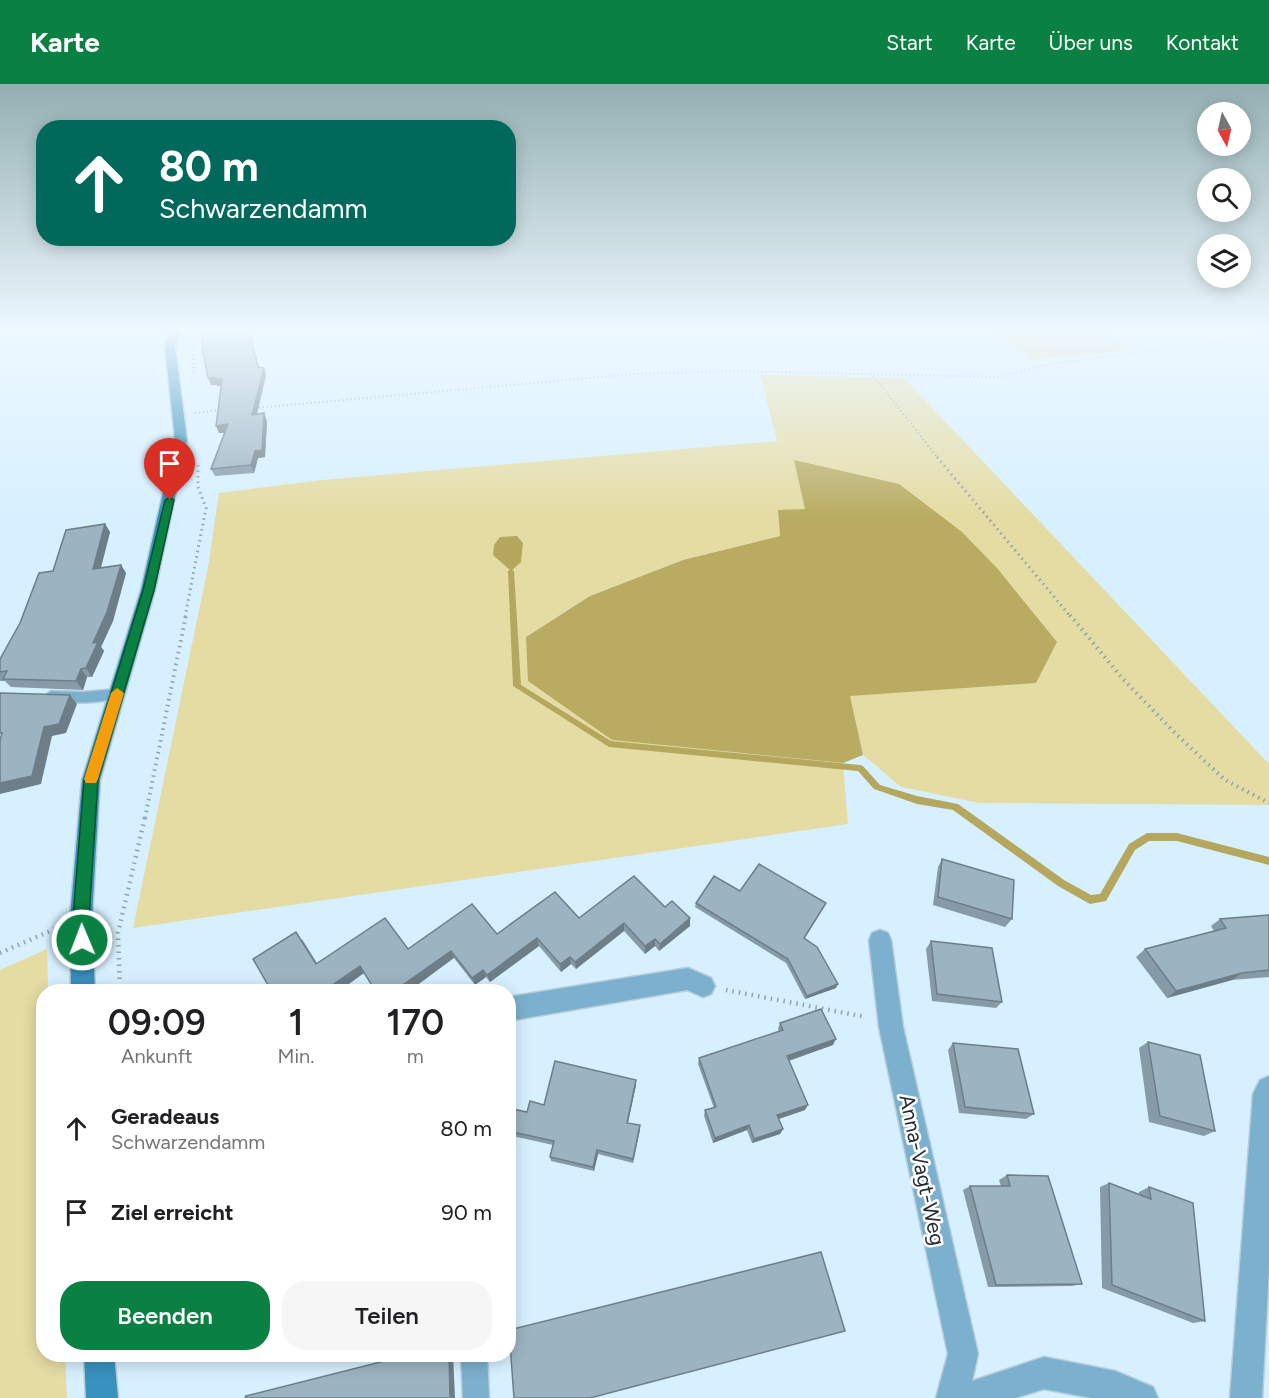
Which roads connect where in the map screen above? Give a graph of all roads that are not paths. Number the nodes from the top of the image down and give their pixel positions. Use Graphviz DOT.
graph roads {
  1 [pos="176,393"];
  2 [pos="119,688"];
  3 [pos="38,696"];
  4 [pos="880,940"];
  5 [pos="83,984"];
  6 [pos="703,986"];
  7 [pos="516,1008"];
  8 [pos="1269,1089"];
  9 [pos="100,1362"];
  10 [pos="474,1362"];
  11 [pos="102,1398"];
  12 [pos="476,1398"];
  13 [pos="952,1398"];
  14 [pos="967,1398"];
  15 [pos="1142,1398"];
  16 [pos="1246,1398"];
  1 -- 2 [label="main road"];
  2 -- 3 [label="lane"];
  2 -- 5 [label="main road"];
  4 -- 13 [label="street, Anna-Vagt-Weg"];
  6 -- 7 [label="street"];
  8 -- 16 [label="street"];
  9 -- 11 [label="main road"];
  10 -- 12 [label="lane"];
  14 -- 15 [label="street"];
}
